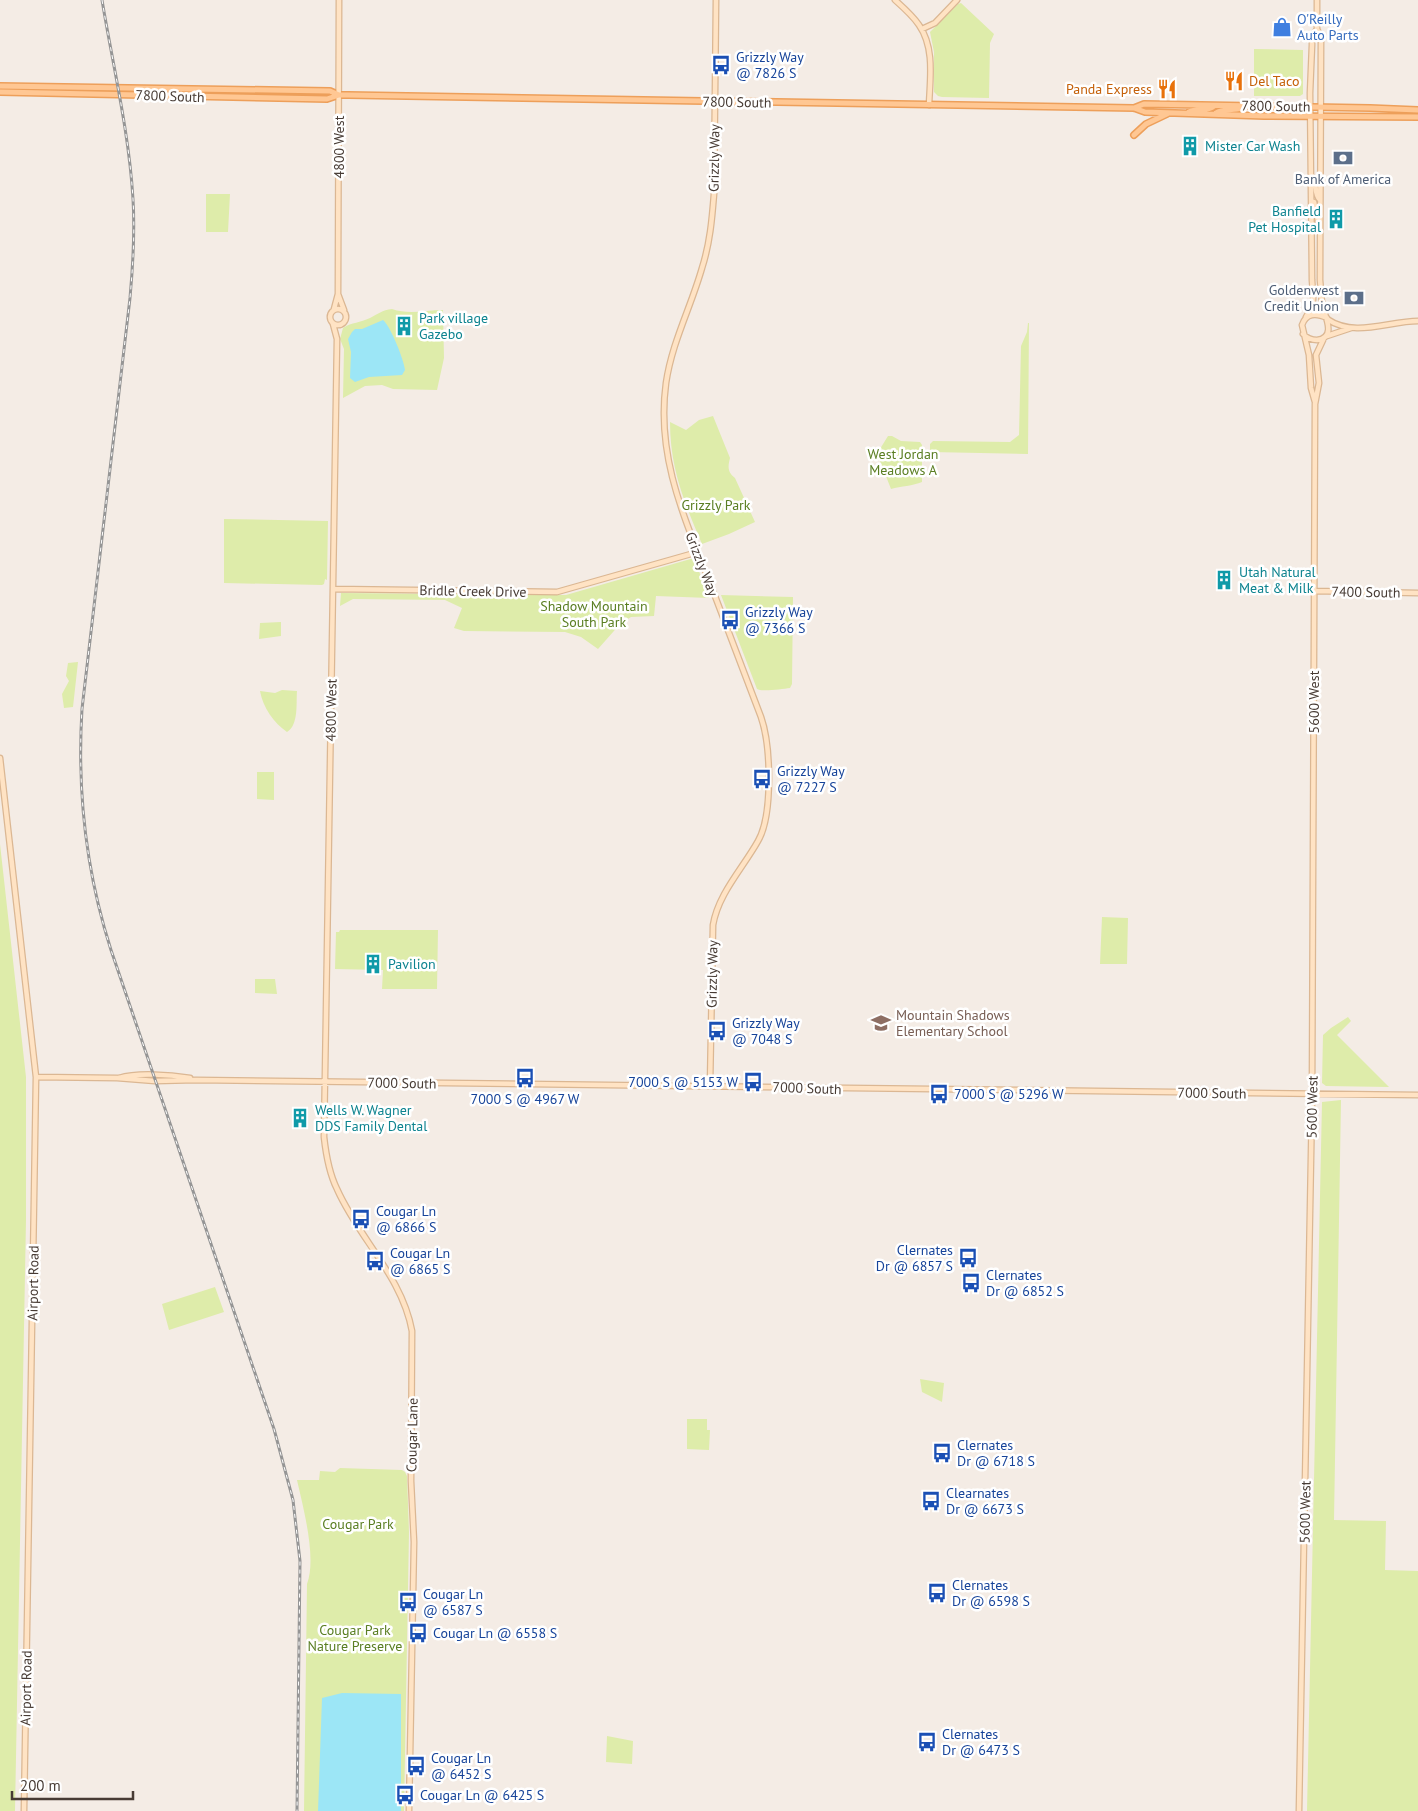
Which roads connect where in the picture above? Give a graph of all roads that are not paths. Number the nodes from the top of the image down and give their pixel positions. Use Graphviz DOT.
graph roads {
  1 [pos="339,0"];
  2 [pos="716,0"];
  3 [pos="896,0"];
  4 [pos="957,0"];
  5 [pos="1317,0"];
  6 [pos="1317,29"];
  7 [pos="922,30"];
  8 [pos="0,86"];
  9 [pos="0,92"];
  10 [pos="340,95"];
  11 [pos="715,101"];
  12 [pos="929,105"];
  13 [pos="1214,106"];
  14 [pos="1246,106"];
  15 [pos="1310,107"];
  16 [pos="1322,107"];
  17 [pos="1134,108"];
  18 [pos="1417,108"];
  19 [pos="1169,112"];
  20 [pos="1186,113"];
  21 [pos="1215,113"];
  22 [pos="1310,116"];
  23 [pos="1322,116"];
  24 [pos="1418,116"];
  25 [pos="1384,117"];
  26 [pos="1134,135"];
  27 [pos="1312,174"];
  28 [pos="1312,199"];
  29 [pos="1320,200"];
  30 [pos="1320,227"];
  31 [pos="338,294"];
  32 [pos="334,309"];
  33 [pos="344,310"];
  34 [pos="1306,317"];
  35 [pos="1327,319"];
  36 [pos="1418,321"];
  37 [pos="333,324"];
  38 [pos="342,324"];
  39 [pos="1351,328"];
  40 [pos="1303,334"];
  41 [pos="337,338"];
  42 [pos="1324,338"];
  43 [pos="1315,404"];
  44 [pos="698,552"];
  45 [pos="333,589"];
  46 [pos="1314,591"];
  47 [pos="1418,593"];
  48 [pos="0,758"];
  49 [pos="36,1077"];
  50 [pos="325,1082"];
  51 [pos="710,1086"];
  52 [pos="1312,1094"];
  53 [pos="1418,1095"];
  54 [pos="24,1811"];
  55 [pos="409,1811"];
  56 [pos="1299,1811"];
  1 -- 10 [label="street, 4800 West"];
  2 -- 11 [label="street, Grizzly Way"];
  3 -- 7 [label="street"];
  4 -- 7 [label="street"];
  5 -- 6 [label="street"];
  6 -- 15 [label="street"];
  6 -- 16 [label="street"];
  7 -- 12 [label="street"];
  8 -- 10 [label="main road, 7800 South"];
  9 -- 10 [label="main road, 7800 South"];
  10 -- 11 [label="main road, 7800 South"];
  10 -- 31 [label="street, 4800 West"];
  11 -- 12 [label="main road, 7800 South"];
  11 -- 44 [label="street, Grizzly Way"];
  12 -- 17 [label="main road, 7800 South"];
  13 -- 14 [label="main road, 7800 South"];
  13 -- 17 [label="main road, 7800 South"];
  13 -- 20 [label="main road"];
  14 -- 15 [label="main road, 7800 South"];
  14 -- 21 [label="main road"];
  15 -- 16 [label="main road, 7800 South"];
  15 -- 22 [label="street"];
  16 -- 18 [label="main road, 7800 South"];
  16 -- 23 [label="street"];
  17 -- 19 [label="main road, 7800 South"];
  18 -- 25 [label="main road"];
  19 -- 20 [label="main road, 7800 South"];
  19 -- 26 [label="main road"];
  20 -- 21 [label="main road, 7800 South"];
  21 -- 22 [label="main road, 7800 South"];
  22 -- 23 [label="main road, 7800 South"];
  22 -- 27 [label="street"];
  23 -- 25 [label="main road, 7800 South"];
  23 -- 29 [label="street"];
  24 -- 25 [label="main road, 7800 South"];
  27 -- 28 [label="street"];
  27 -- 29 [label="street"];
  28 -- 30 [label="street"];
  28 -- 34 [label="street"];
  29 -- 30 [label="street"];
  30 -- 35 [label="street"];
  31 -- 32 [label="street, 4800 West"];
  31 -- 33 [label="street, 4800 West"];
  32 -- 33 [label="street"];
  32 -- 37 [label="street, 4800 West"];
  33 -- 38 [label="street, 4800 West"];
  34 -- 35 [label="street"];
  34 -- 40 [label="street"];
  35 -- 39 [label="street"];
  35 -- 42 [label="street"];
  36 -- 39 [label="street"];
  37 -- 38 [label="street"];
  37 -- 41 [label="street, 4800 West"];
  38 -- 41 [label="street, 4800 West"];
  39 -- 42 [label="street"];
  40 -- 42 [label="street"];
  40 -- 43 [label="street, 5600 West"];
  41 -- 45 [label="street, 4800 West"];
  42 -- 43 [label="street, 5600 West"];
  43 -- 46 [label="street, 5600 West"];
  44 -- 45 [label="street, Bridle Creek Drive"];
  44 -- 51 [label="street, Grizzly Way"];
  45 -- 50 [label="street, 4800 West"];
  46 -- 47 [label="street, 7400 South"];
  46 -- 52 [label="street, 5600 West"];
  48 -- 49 [label="street, Airport Road"];
  49 -- 50 [label="street, 7000 South"];
  49 -- 54 [label="street, Airport Road"];
  50 -- 51 [label="street, 7000 South"];
  50 -- 55 [label="street, Cougar Lane"];
  51 -- 52 [label="street, 7000 South"];
  52 -- 53 [label="street, 7000 South"];
  52 -- 56 [label="street, 5600 West"];
}
